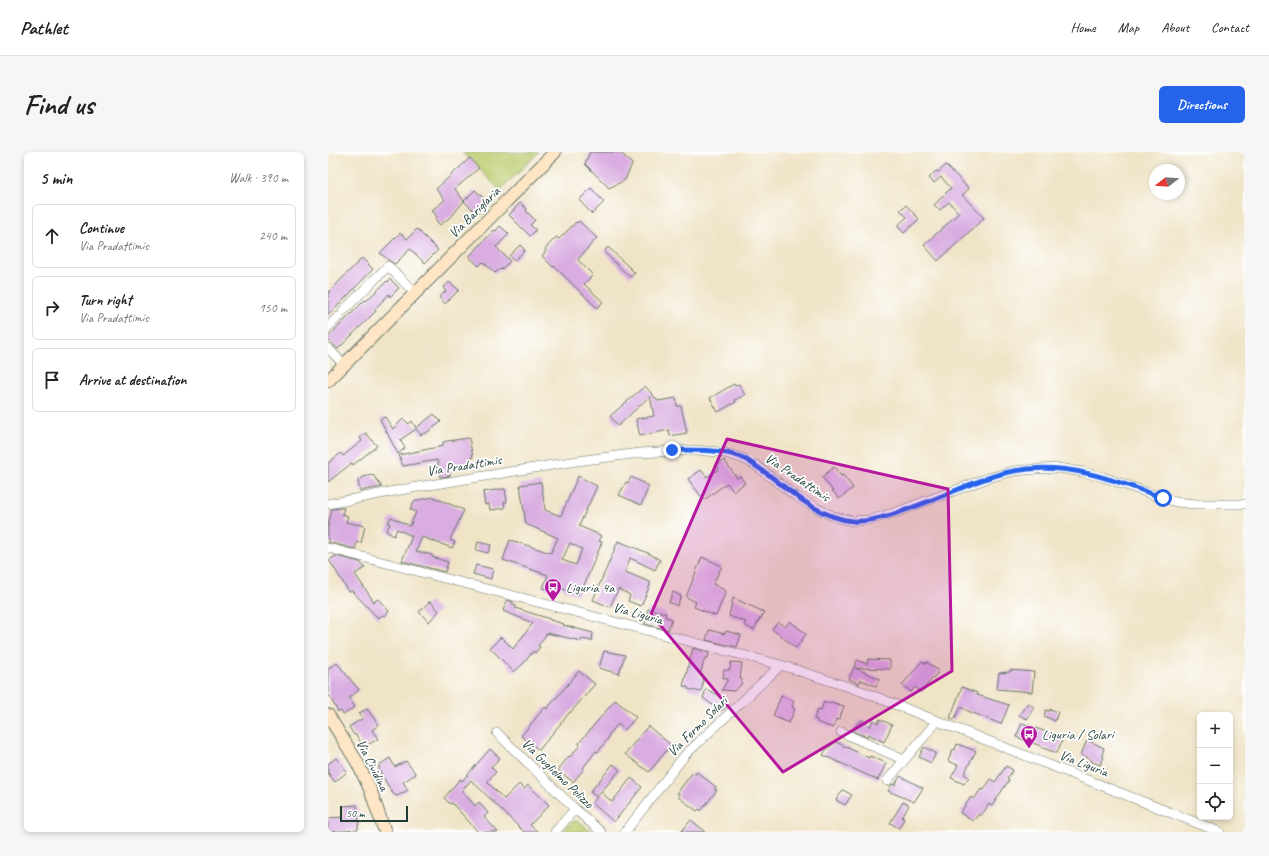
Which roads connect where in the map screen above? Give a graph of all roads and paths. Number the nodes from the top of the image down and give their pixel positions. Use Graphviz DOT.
graph roads {
  1 [pos="555,152"];
  2 [pos="415,293"];
  3 [pos="328,327"];
  4 [pos="328,348"];
  5 [pos="344,365"];
  6 [pos="328,380"];
  7 [pos="328,504"];
  8 [pos="1245,504"];
  9 [pos="328,548"];
  10 [pos="781,665"];
  11 [pos="328,715"];
  12 [pos="937,721"];
  13 [pos="841,732"];
  14 [pos="497,733"];
  15 [pos="904,760"];
  16 [pos="887,781"];
  17 [pos="575,809"];
  18 [pos="385,832"];
  19 [pos="555,832"];
  20 [pos="601,832"];
  21 [pos="625,832"];
  22 [pos="1220,832"];
  1 -- 2 [label="street, Via Bariglaria"];
  2 -- 3 [label="street"];
  2 -- 5 [label="street, Via Bariglaria"];
  4 -- 5 [label="street"];
  5 -- 6 [label="street, Via Bariglaria"];
  7 -- 8 [label="street, Via Pradattimis"];
  9 -- 10 [label="street, Via Liguria"];
  10 -- 12 [label="street, Via Liguria"];
  10 -- 21 [label="street, Via Fermo Solari"];
  11 -- 18 [label="street, Via Cividina"];
  12 -- 15 [label="street"];
  12 -- 22 [label="street, Via Liguria"];
  13 -- 15 [label="street"];
  14 -- 17 [label="street, Via Guglielmo Pelizzo"];
  15 -- 16 [label="street"];
  17 -- 19 [label="street"];
  17 -- 20 [label="street, Via Guglielmo Pelizzo"];
}
